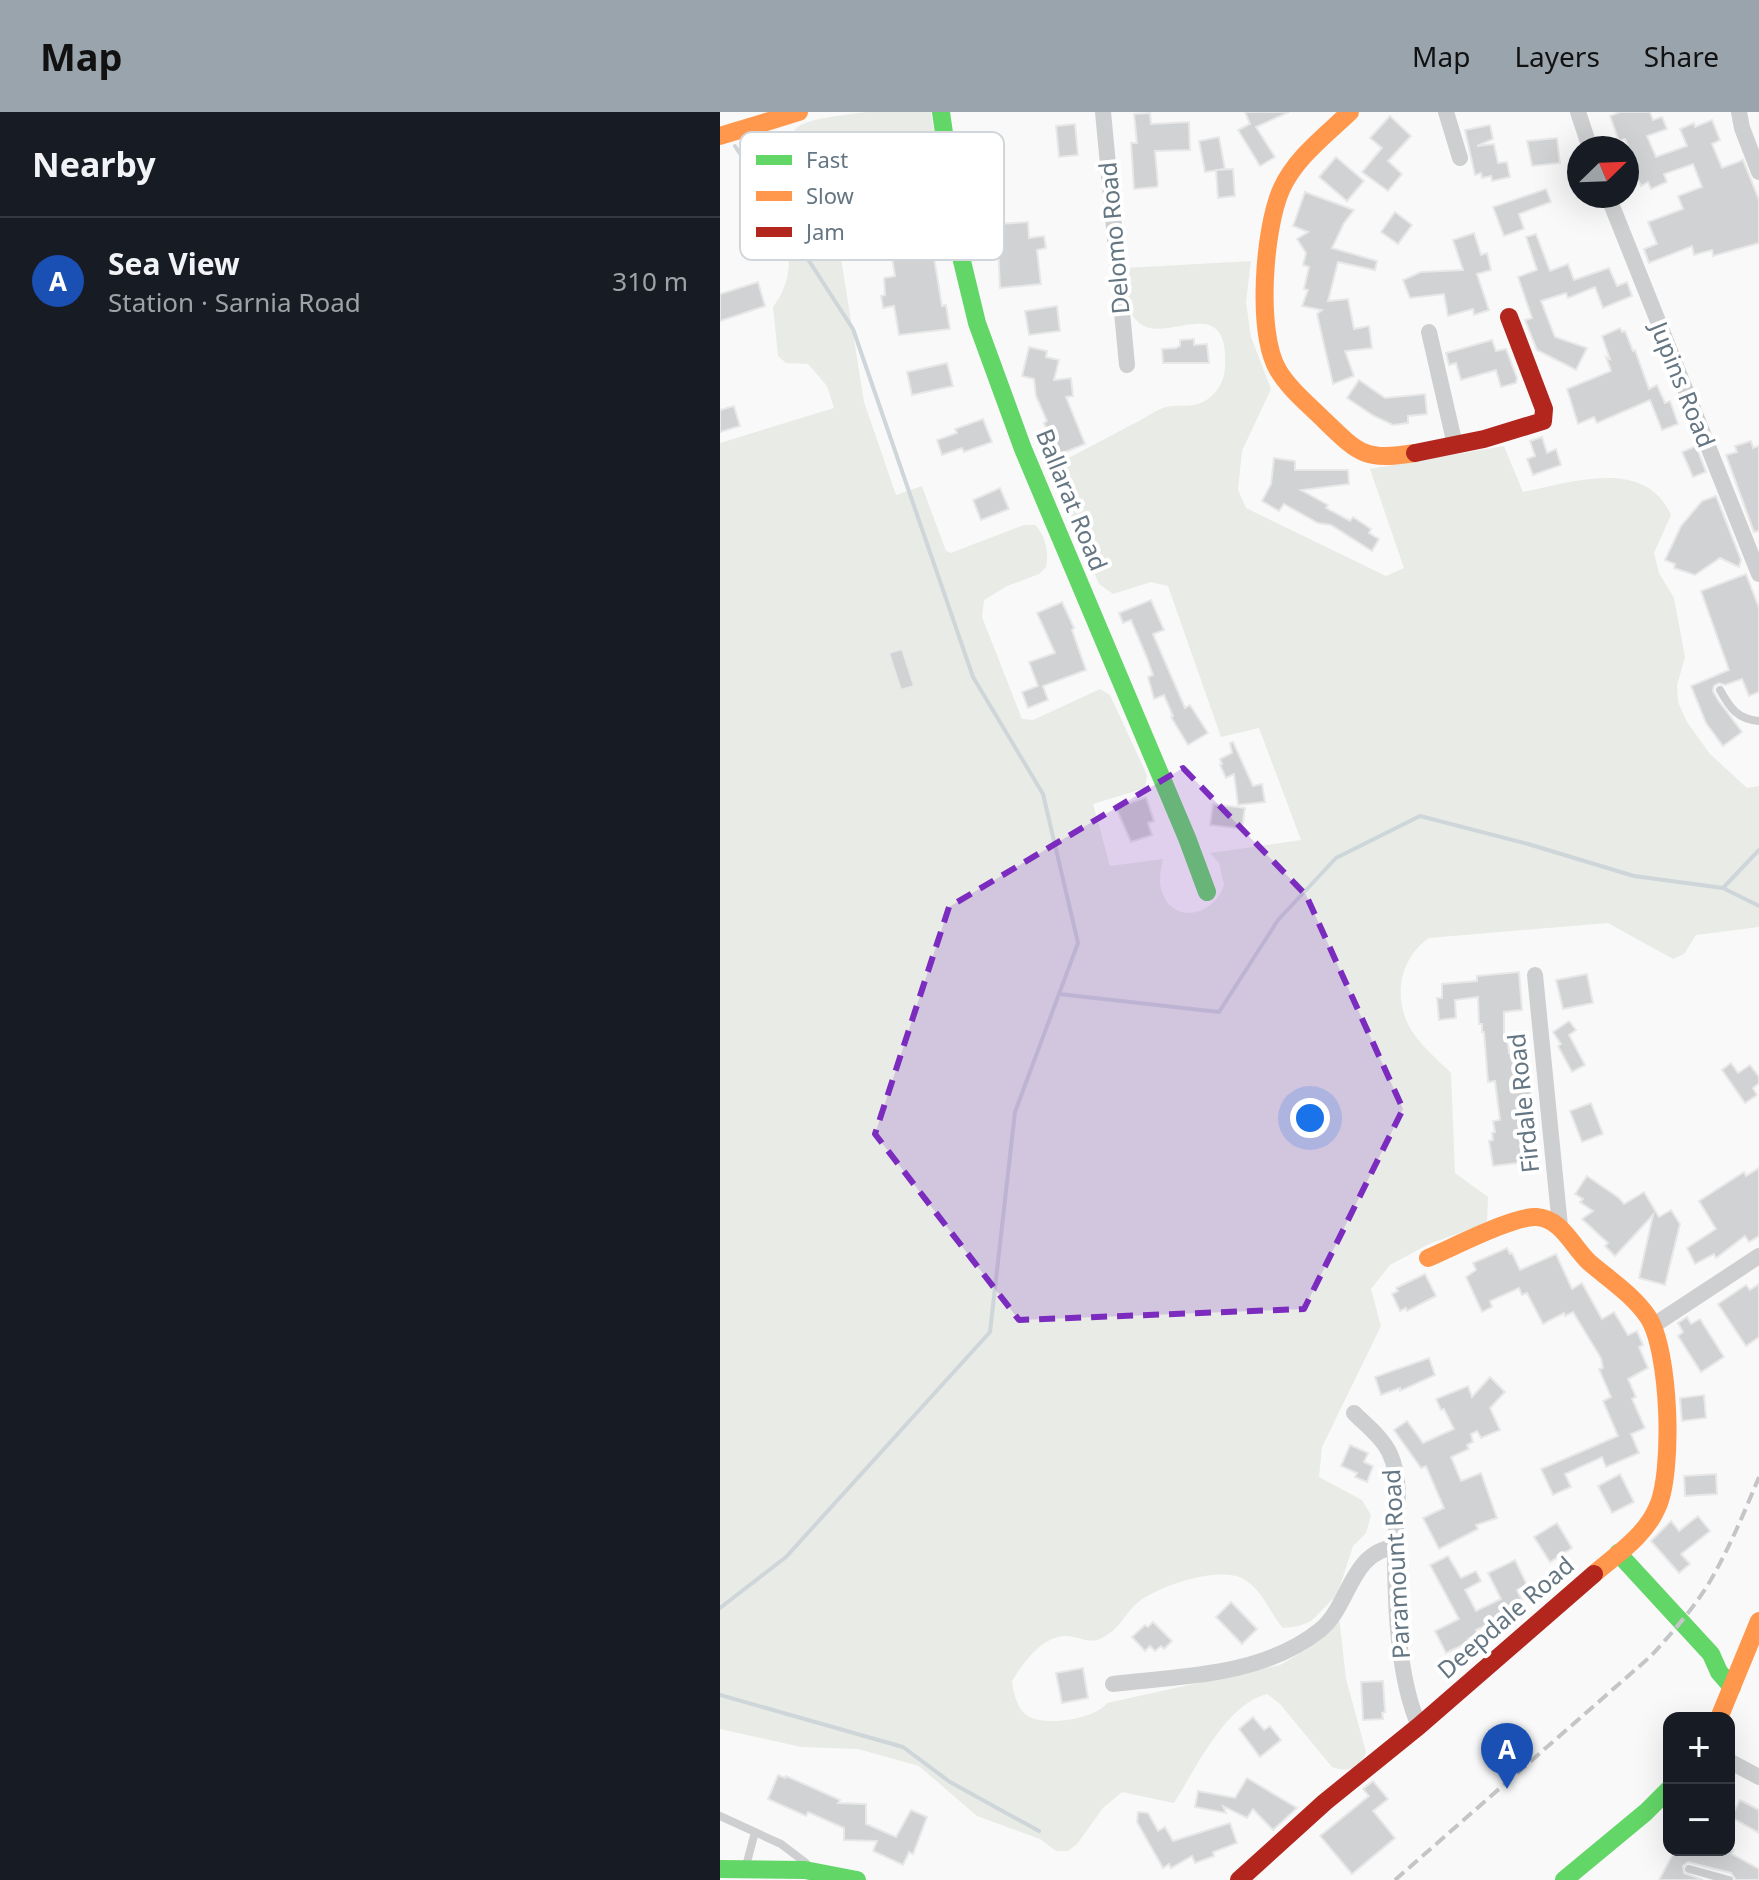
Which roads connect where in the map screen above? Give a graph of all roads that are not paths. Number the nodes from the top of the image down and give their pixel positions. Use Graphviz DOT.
graph roads {
  1 [pos="799,112"];
  2 [pos="941,112"];
  3 [pos="1103,112"];
  4 [pos="1350,112"];
  5 [pos="1446,112"];
  6 [pos="1578,112"];
  7 [pos="1739,112"];
  8 [pos="944,132"];
  9 [pos="720,136"];
  10 [pos="1586,136"];
  11 [pos="1460,158"];
  12 [pos="1759,172"];
  13 [pos="1613,208"];
  14 [pos="962,260"];
  15 [pos="1509,317"];
  16 [pos="1429,332"];
  17 [pos="1127,365"];
  18 [pos="1455,445"];
  19 [pos="1759,574"];
  20 [pos="1720,690"];
  21 [pos="1759,721"];
  22 [pos="1207,892"];
  23 [pos="1535,975"];
  24 [pos="1560,1226"];
  25 [pos="1759,1256"];
  26 [pos="1428,1258"];
  27 [pos="1654,1325"];
  28 [pos="1354,1413"];
  29 [pos="1395,1547"];
  30 [pos="1618,1553"];
  31 [pos="1759,1621"];
  32 [pos="1113,1684"];
  33 [pos="1732,1687"];
  34 [pos="1722,1712"];
  35 [pos="1419,1726"];
  36 [pos="1735,1764"];
  37 [pos="1759,1777"];
  38 [pos="1663,1795"];
  39 [pos="720,1816"];
  40 [pos="755,1832"];
  41 [pos="720,1869"];
  42 [pos="745,1869"];
  43 [pos="813,1869"];
  44 [pos="1689,1869"];
  45 [pos="857,1880"];
  46 [pos="1239,1880"];
  47 [pos="1564,1880"];
  48 [pos="1729,1880"];
  1 -- 9 [label="street"];
  2 -- 8 [label="street, Ballarat Road"];
  3 -- 17 [label="street, Delomo Road"];
  4 -- 18 [label="street"];
  5 -- 11 [label="street"];
  6 -- 10 [label="street"];
  7 -- 12 [label="street"];
  13 -- 19 [label="street, Jupins Road"];
  14 -- 22 [label="street, Ballarat Road"];
  15 -- 18 [label="street"];
  16 -- 18 [label="street"];
  20 -- 21 [label="lane"];
  23 -- 24 [label="street, Firdale Road"];
  24 -- 26 [label="street"];
  24 -- 27 [label="street"];
  25 -- 27 [label="street"];
  27 -- 30 [label="street, Deepdale Road"];
  28 -- 29 [label="street, Paramount Road"];
  29 -- 32 [label="street"];
  29 -- 35 [label="street, Paramount Road"];
  30 -- 33 [label="street"];
  30 -- 35 [label="street, Deepdale Road"];
  31 -- 33 [label="street"];
  33 -- 34 [label="street"];
  35 -- 46 [label="street, Deepdale Road"];
  36 -- 37 [label="street"];
  38 -- 47 [label="street"];
  39 -- 40 [label="lane"];
  40 -- 42 [label="lane"];
  40 -- 43 [label="lane"];
  41 -- 42 [label="street"];
  42 -- 43 [label="street"];
  43 -- 45 [label="street"];
  44 -- 48 [label="lane"];
}
